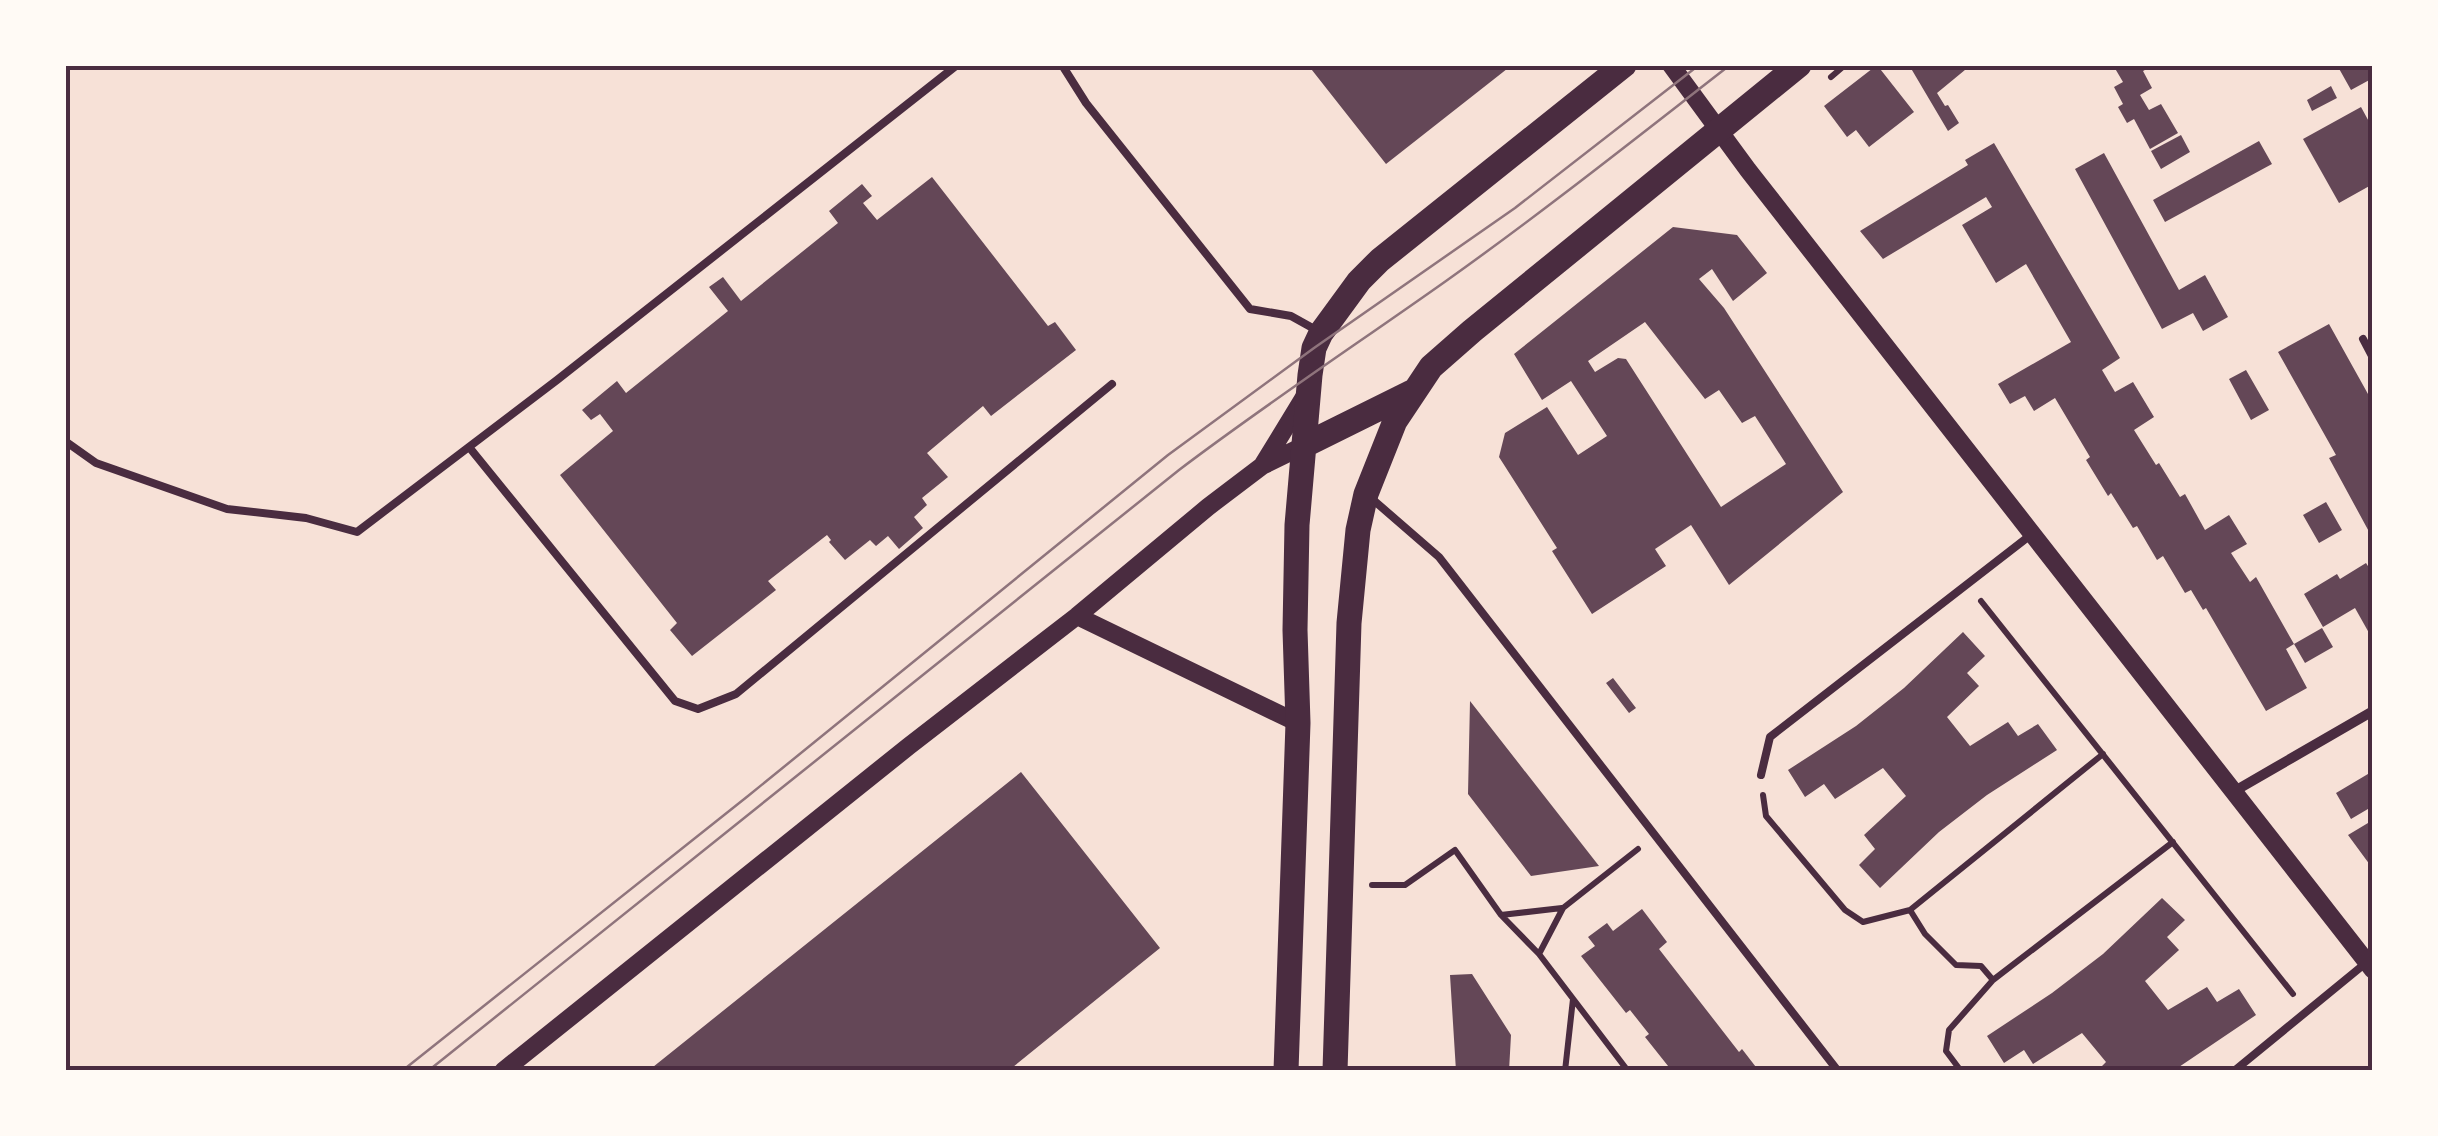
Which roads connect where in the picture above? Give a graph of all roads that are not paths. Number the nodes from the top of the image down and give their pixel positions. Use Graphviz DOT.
graph roads {
  1 [pos="957,65"];
  2 [pos="1062,65"];
  3 [pos="1624,65"];
  4 [pos="1671,65"];
  5 [pos="1799,65"];
  6 [pos="1719,131"];
  7 [pos="1321,333"];
  8 [pos="2363,339"];
  9 [pos="2373,358"];
  10 [pos="1112,384"];
  11 [pos="1308,390"];
  12 [pos="1414,391"];
  13 [pos="65,441"];
  14 [pos="1305,445"];
  15 [pos="469,447"];
  16 [pos="1262,466"];
  17 [pos="1366,494"];
  18 [pos="2032,534"];
  19 [pos="1077,616"];
  20 [pos="2373,711"];
  21 [pos="1298,723"];
  22 [pos="1761,774"];
  23 [pos="2234,792"];
  24 [pos="2370,966"];
  25 [pos="503,1071"];
  26 [pos="1286,1071"];
  27 [pos="1335,1071"];
  28 [pos="1838,1071"];
  29 [pos="2234,1071"];
  1 -- 15 [label="lane"];
  2 -- 7 [label="lane"];
  3 -- 7 [label="main road"];
  4 -- 6 [label="street"];
  5 -- 6 [label="main road"];
  6 -- 12 [label="main road"];
  6 -- 18 [label="street"];
  7 -- 11 [label="main road"];
  8 -- 9 [label="lane"];
  10 -- 15 [label="lane"];
  11 -- 14 [label="main road"];
  11 -- 16 [label="street"];
  12 -- 14 [label="main road"];
  12 -- 17 [label="main road"];
  13 -- 15 [label="lane"];
  14 -- 16 [label="street"];
  14 -- 21 [label="main road"];
  16 -- 19 [label="street"];
  17 -- 27 [label="main road"];
  17 -- 28 [label="lane"];
  18 -- 22 [label="lane"];
  18 -- 23 [label="street"];
  19 -- 21 [label="street"];
  19 -- 25 [label="street"];
  20 -- 23 [label="street"];
  21 -- 26 [label="main road"];
  23 -- 24 [label="street"];
  24 -- 29 [label="lane"];
}
